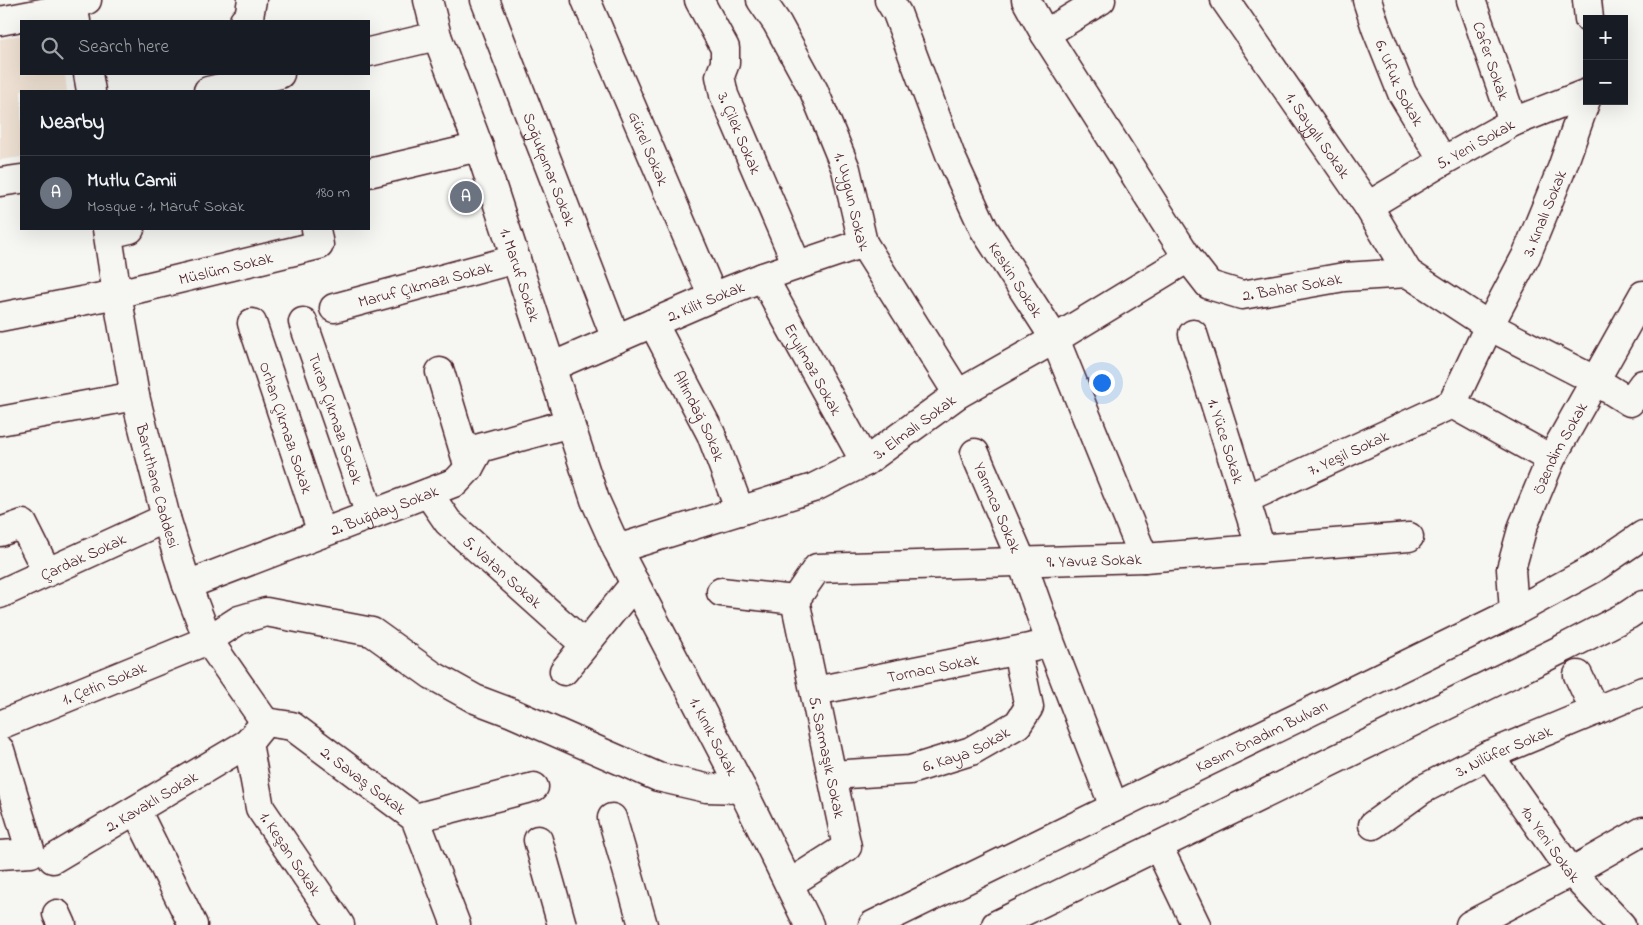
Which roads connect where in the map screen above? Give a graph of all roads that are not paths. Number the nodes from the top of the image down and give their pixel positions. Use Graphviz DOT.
graph roads {
  1 [pos="252,0"];
  2 [pos="428,0"];
  3 [pos="485,0"];
  4 [pos="586,0"];
  5 [pos="699,0"];
  6 [pos="761,0"];
  7 [pos="889,0"];
  8 [pos="1026,0"];
  9 [pos="1101,0"];
  10 [pos="1225,0"];
  11 [pos="1367,0"];
  12 [pos="1471,0"];
  13 [pos="1587,0"];
  14 [pos="77,7"];
  15 [pos="1589,15"];
  16 [pos="245,20"];
  17 [pos="0,21"];
  18 [pos="1045,34"];
  19 [pos="437,36"];
  20 [pos="370,52"];
  21 [pos="277,75"];
  22 [pos="281,75"];
  23 [pos="212,90"];
  24 [pos="285,90"];
  25 [pos="1583,96"];
  26 [pos="1584,105"];
  27 [pos="1512,122"];
  28 [pos="479,147"];
  29 [pos="1443,161"];
  30 [pos="370,173"];
  31 [pos="20,179"];
  32 [pos="0,182"];
  33 [pos="1368,206"];
  34 [pos="115,230"];
  35 [pos="316,230"];
  36 [pos="863,243"];
  37 [pos="1188,258"];
  38 [pos="516,259"];
  39 [pos="797,265"];
  40 [pos="1408,273"];
  41 [pos="763,277"];
  42 [pos="117,294"];
  43 [pos="1643,295"];
  44 [pos="714,297"];
  45 [pos="334,308"];
  46 [pos="0,317"];
  47 [pos="303,322"];
  48 [pos="252,323"];
  49 [pos="653,323"];
  50 [pos="1489,326"];
  51 [pos="1193,334"];
  52 [pos="616,339"];
  53 [pos="1055,339"];
  54 [pos="551,367"];
  55 [pos="440,372"];
  56 [pos="1596,381"];
  57 [pos="1643,384"];
  58 [pos="958,394"];
  59 [pos="135,396"];
  60 [pos="1452,404"];
  61 [pos="0,421"];
  62 [pos="570,423"];
  63 [pos="975,453"];
  64 [pos="1551,459"];
  65 [pos="865,462"];
  66 [pos="469,468"];
  67 [pos="428,493"];
  68 [pos="1246,499"];
  69 [pos="740,511"];
  70 [pos="370,515"];
  71 [pos="166,518"];
  72 [pos="0,532"];
  73 [pos="322,533"];
  74 [pos="1643,535"];
  75 [pos="1409,537"];
  76 [pos="618,549"];
  77 [pos="1261,549"];
  78 [pos="1144,558"];
  79 [pos="1022,562"];
  80 [pos="47,572"];
  81 [pos="635,583"];
  82 [pos="187,585"];
  83 [pos="721,592"];
  84 [pos="0,594"];
  85 [pos="796,600"];
  86 [pos="1643,605"];
  87 [pos="1514,612"];
  88 [pos="208,640"];
  89 [pos="584,644"];
  90 [pos="1051,644"];
  91 [pos="1017,651"];
  92 [pos="564,671"];
  93 [pos="1578,675"];
  94 [pos="815,690"];
  95 [pos="1643,691"];
  96 [pos="1595,710"];
  97 [pos="265,722"];
  98 [pos="0,724"];
  99 [pos="248,743"];
  100 [pos="0,750"];
  101 [pos="1489,755"];
  102 [pos="832,775"];
  103 [pos="534,787"];
  104 [pos="742,789"];
  105 [pos="1114,807"];
  106 [pos="136,810"];
  107 [pos="415,818"];
  108 [pos="612,818"];
  109 [pos="1372,825"];
  110 [pos="1643,830"];
  111 [pos="538,840"];
  112 [pos="1158,846"];
  113 [pos="0,855"];
  114 [pos="42,856"];
  115 [pos="1570,872"];
  116 [pos="789,884"];
  117 [pos="193,925"];
  118 [pos="340,925"];
  119 [pos="456,925"];
  120 [pos="562,925"];
  121 [pos="643,925"];
  122 [pos="809,925"];
  123 [pos="874,925"];
  124 [pos="996,925"];
  125 [pos="1196,925"];
  126 [pos="1470,925"];
  127 [pos="1621,925"];
  1 -- 16 [label="street"];
  2 -- 19 [label="street, 1. Maruf Sokak"];
  3 -- 52 [label="street, Soğukpınar Sokak"];
  4 -- 44 [label="street, Gürel Sokak"];
  5 -- 39 [label="street, 3. Çilek Sokak"];
  6 -- 36 [label="street, 1. Uygun Sokak"];
  7 -- 53 [label="street, Keskin Sokak"];
  8 -- 18 [label="street, 2. Bahar Sokak"];
  9 -- 18 [label="street"];
  10 -- 33 [label="street, 1. Saygılı Sokak"];
  11 -- 29 [label="street, 6. Ufuk Sokak"];
  12 -- 27 [label="street, Cafer Sokak"];
  13 -- 15 [label="street"];
  14 -- 17 [label="street"];
  18 -- 37 [label="street, 2. Bahar Sokak"];
  19 -- 20 [label="street"];
  19 -- 28 [label="street, 1. Maruf Sokak"];
  21 -- 23 [label="street"];
  22 -- 24 [label="street"];
  25 -- 27 [label="street, 5. Yeni Sokak"];
  26 -- 50 [label="street, 3. Kınalı Sokak"];
  27 -- 29 [label="street, 5. Yeni Sokak"];
  28 -- 30 [label="street"];
  28 -- 38 [label="street, 1. Maruf Sokak"];
  29 -- 33 [label="street, 5. Yeni Sokak"];
  31 -- 32 [label="street"];
  33 -- 40 [label="street, 1. Saygılı Sokak"];
  34 -- 42 [label="street, Baruthane Caddesi"];
  35 -- 42 [label="street, Müslüm Sokak"];
  36 -- 39 [label="street, 2. Kilit Sokak"];
  36 -- 58 [label="street, 1. Uygun Sokak"];
  37 -- 40 [label="street, 2. Bahar Sokak"];
  37 -- 53 [label="street, 3. Elmalı Sokak"];
  38 -- 45 [label="street, Maruf Çıkmazı Sokak"];
  38 -- 54 [label="street, 1. Maruf Sokak"];
  39 -- 41 [label="street, 2. Kilit Sokak"];
  40 -- 50 [label="street"];
  41 -- 44 [label="street, 2. Kilit Sokak"];
  41 -- 65 [label="street, Eryılmaz Sokak"];
  42 -- 46 [label="street"];
  42 -- 59 [label="street, Baruthane Caddesi"];
  43 -- 56 [label="street, Özendim Sokak"];
  44 -- 49 [label="street, 2. Kilit Sokak"];
  47 -- 70 [label="street, Turan Çıkmazı Sokak"];
  48 -- 73 [label="street, Orhan Çıkmazı Sokak"];
  49 -- 52 [label="street, 2. Kilit Sokak"];
  49 -- 69 [label="street, Altındağ Sokak"];
  50 -- 56 [label="street"];
  50 -- 60 [label="street"];
  51 -- 68 [label="street, 1. Yüce Sokak"];
  52 -- 54 [label="street, 2. Kilit Sokak"];
  53 -- 58 [label="street, 3. Elmalı Sokak"];
  53 -- 78 [label="street, Keskin Sokak"];
  54 -- 62 [label="street, 1. Maruf Sokak"];
  55 -- 66 [label="street"];
  56 -- 57 [label="street"];
  56 -- 64 [label="street, Özendim Sokak"];
  58 -- 65 [label="street, 3. Elmalı Sokak"];
  59 -- 61 [label="street"];
  59 -- 71 [label="street, Baruthane Caddesi"];
  60 -- 64 [label="street"];
  60 -- 68 [label="street, 7. Yeşil Sokak"];
  62 -- 66 [label="street, 2. Buğday Sokak"];
  62 -- 76 [label="street, 1. Maruf Sokak"];
  63 -- 79 [label="street, Yarımca Sokak"];
  64 -- 87 [label="street, Özendim Sokak"];
  65 -- 69 [label="street, 3. Elmalı Sokak"];
  66 -- 67 [label="street, 2. Buğday Sokak"];
  67 -- 70 [label="street, 2. Buğday Sokak"];
  67 -- 89 [label="street, 5. Vatan Sokak"];
  68 -- 77 [label="street, 1. Yüce Sokak"];
  69 -- 76 [label="street, 3. Elmalı Sokak"];
  70 -- 73 [label="street, 2. Buğday Sokak"];
  71 -- 80 [label="street, Çardak Sokak"];
  71 -- 82 [label="street, Baruthane Caddesi"];
  72 -- 80 [label="street"];
  73 -- 82 [label="street, 2. Buğday Sokak"];
  74 -- 87 [label="street, Kasım Önadım Bulvarı"];
  75 -- 77 [label="street, 9. Yavuz Sokak"];
  76 -- 81 [label="street, 1. Kınık Sokak"];
  77 -- 78 [label="street, 9. Yavuz Sokak"];
  78 -- 79 [label="street, 9. Yavuz Sokak"];
  79 -- 85 [label="street, 9. Yavuz Sokak"];
  79 -- 90 [label="street, Yarımca Sokak"];
  80 -- 84 [label="street, Çardak Sokak"];
  81 -- 89 [label="street"];
  81 -- 104 [label="street, 1. Kınık Sokak"];
  82 -- 88 [label="street, Baruthane Caddesi"];
  83 -- 85 [label="street"];
  85 -- 94 [label="street, 5. Sarmaşık Sokak"];
  86 -- 112 [label="street"];
  87 -- 105 [label="street, Kasım Önadım Bulvarı"];
  88 -- 97 [label="street, Baruthane Caddesi"];
  88 -- 98 [label="street, 1. Çetin Sokak"];
  88 -- 104 [label="street, 1. Çetin Sokak"];
  89 -- 92 [label="street"];
  90 -- 91 [label="street, Tornacı Sokak"];
  90 -- 105 [label="street, Yarımca Sokak"];
  91 -- 94 [label="street, Tornacı Sokak"];
  91 -- 102 [label="street, 6. Kaya Sokak"];
  93 -- 96 [label="street"];
  94 -- 102 [label="street, 5. Sarmaşık Sokak"];
  95 -- 96 [label="street, 3. Nilüfer Sokak"];
  96 -- 101 [label="street, 3. Nilüfer Sokak"];
  97 -- 99 [label="street"];
  97 -- 107 [label="street, 2. Savaş Sokak"];
  99 -- 106 [label="street, 2. Kavaklı Sokak"];
  99 -- 118 [label="street, 1. Keşan Sokak"];
  100 -- 114 [label="street"];
  101 -- 109 [label="street, 3. Nilüfer Sokak"];
  101 -- 115 [label="street, 10. Yeni Sokak"];
  102 -- 116 [label="street, 5. Sarmaşık Sokak"];
  103 -- 107 [label="street"];
  104 -- 116 [label="street, 1. Kınık Sokak"];
  105 -- 123 [label="street, Kasım Önadım Bulvarı"];
  106 -- 114 [label="street, 2. Kavaklı Sokak"];
  106 -- 117 [label="street"];
  107 -- 119 [label="street, 2. Savaş Sokak"];
  108 -- 121 [label="street"];
  110 -- 115 [label="street"];
  111 -- 120 [label="street"];
  112 -- 124 [label="street"];
  112 -- 125 [label="street"];
  113 -- 114 [label="street"];
  115 -- 126 [label="street"];
  115 -- 127 [label="street, 10. Yeni Sokak"];
  116 -- 122 [label="street, 1. Kınık Sokak"];
}
